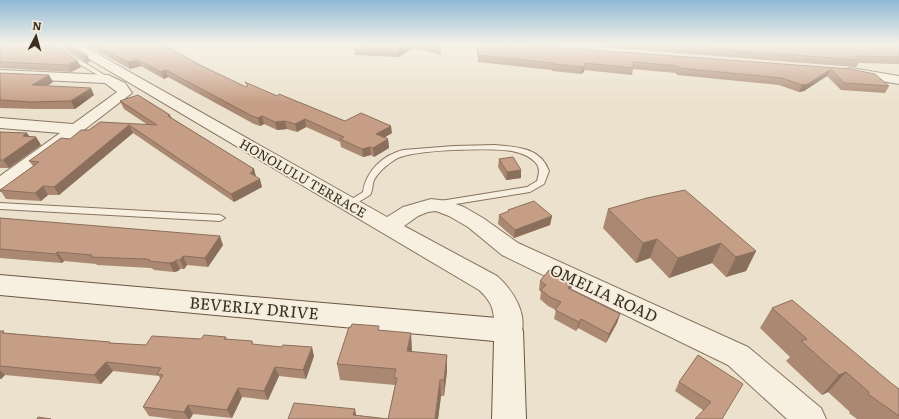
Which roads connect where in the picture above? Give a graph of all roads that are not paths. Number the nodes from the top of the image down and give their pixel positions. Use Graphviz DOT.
graph roads {
  1 [pos="82,64"];
  2 [pos="104,64"];
  3 [pos="838,71"];
  4 [pos="0,74"];
  5 [pos="108,79"];
  6 [pos="899,80"];
  7 [pos="0,124"];
  8 [pos="76,129"];
  9 [pos="0,185"];
  10 [pos="349,204"];
  11 [pos="434,205"];
  12 [pos="0,206"];
  13 [pos="220,218"];
  14 [pos="388,227"];
  15 [pos="0,285"];
  16 [pos="509,331"];
  17 [pos="509,419"];
  18 [pos="810,419"];
  1 -- 5 [label="lane"];
  2 -- 10 [label="street, HONOLULU TERRACE"];
  3 -- 6 [label="street"];
  4 -- 5 [label="street"];
  5 -- 8 [label="street"];
  7 -- 8 [label="street"];
  8 -- 9 [label="street"];
  10 -- 11 [label="lane"];
  10 -- 14 [label="street, HONOLULU TERRACE"];
  11 -- 14 [label="street, OMELIA ROAD"];
  11 -- 18 [label="street, OMELIA ROAD"];
  12 -- 13 [label="lane"];
  14 -- 16 [label="street, HONOLULU TERRACE"];
  15 -- 16 [label="street, BEVERLY DRIVE"];
  16 -- 17 [label="street"];
}
